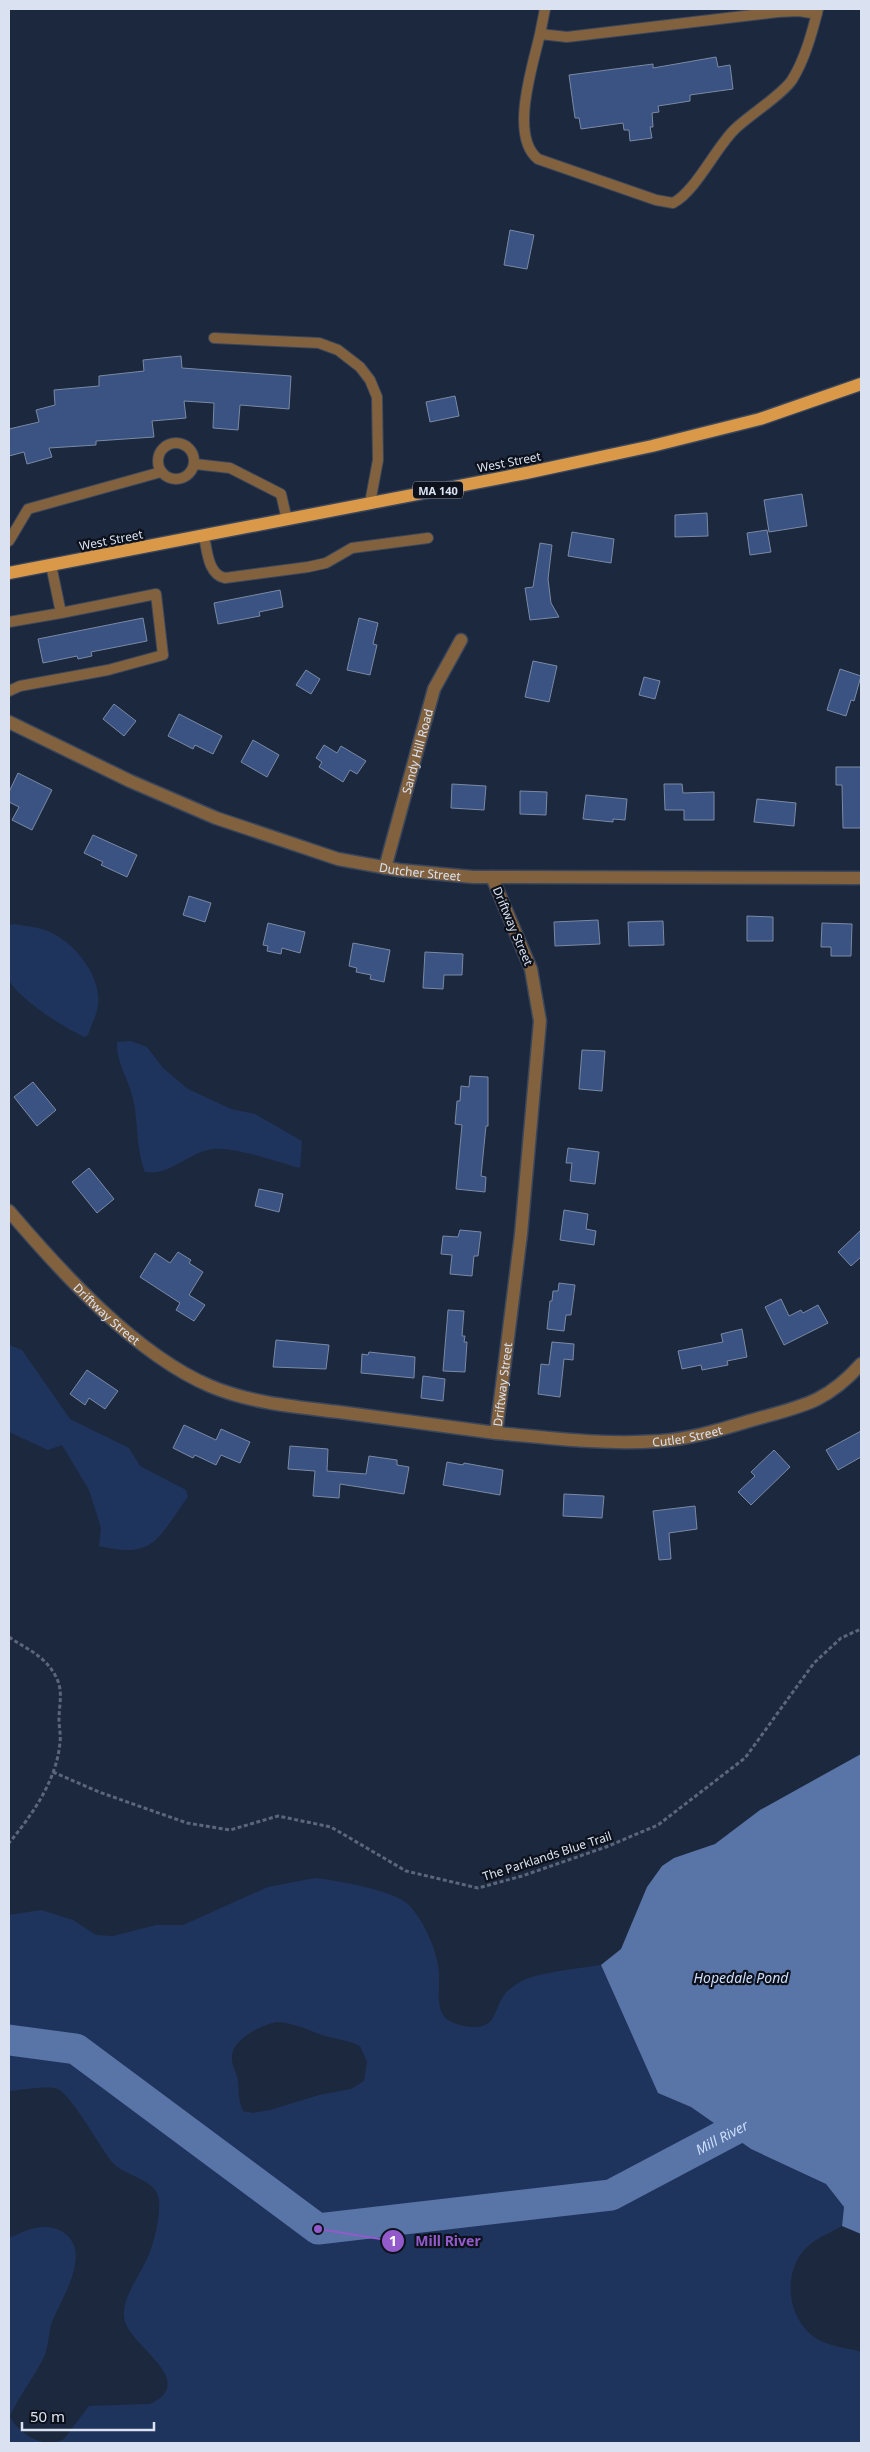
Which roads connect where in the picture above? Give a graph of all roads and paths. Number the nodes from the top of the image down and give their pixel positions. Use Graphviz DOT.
graph roads {
  1 [pos="545,9"];
  2 [pos="818,11"];
  3 [pos="540,34"];
  4 [pos="214,338"];
  5 [pos="861,384"];
  6 [pos="194,464"];
  7 [pos="161,472"];
  8 [pos="370,503"];
  9 [pos="287,520"];
  10 [pos="204,536"];
  11 [pos="428,538"];
  12 [pos="9,541"];
  13 [pos="51,565"];
  14 [pos="9,573"];
  15 [pos="61,613"];
  16 [pos="9,622"];
  17 [pos="461,640"];
  18 [pos="9,691"];
  19 [pos="9,722"];
  20 [pos="385,868"];
  21 [pos="492,877"];
  22 [pos="861,878"];
  23 [pos="9,1211"];
  24 [pos="861,1364"];
  25 [pos="496,1433"];
  26 [pos="861,1629"];
  27 [pos="9,1637"];
  28 [pos="11,1641"];
  29 [pos="53,1772"];
  30 [pos="9,1843"];
  1 -- 3 [label="lane"];
  2 -- 3 [label="lane"];
  2 -- 3 [label="lane"];
  4 -- 8 [label="lane"];
  5 -- 8 [label="main road, West Street / MA 140"];
  6 -- 7 [label="lane"];
  6 -- 7 [label="lane"];
  6 -- 9 [label="lane"];
  7 -- 12 [label="lane"];
  8 -- 9 [label="main road, West Street / MA 140"];
  9 -- 10 [label="main road, West Street / MA 140"];
  10 -- 11 [label="lane"];
  10 -- 13 [label="main road, West Street / MA 140"];
  13 -- 14 [label="main road, West Street / MA 140"];
  13 -- 15 [label="lane"];
  15 -- 16 [label="lane"];
  15 -- 18 [label="lane"];
  17 -- 20 [label="street, Sandy Hill Road"];
  19 -- 20 [label="street, Dutcher Street"];
  20 -- 21 [label="street, Dutcher Street"];
  21 -- 22 [label="street, Dutcher Street"];
  21 -- 25 [label="street, Driftway Street"];
  23 -- 25 [label="street, Driftway Street"];
  24 -- 25 [label="street, Cutler Street"];
  26 -- 29 [label="path, The Parklands Blue Trail"];
  27 -- 28 [label="path"];
  28 -- 29 [label="path"];
  29 -- 30 [label="path"];
}
